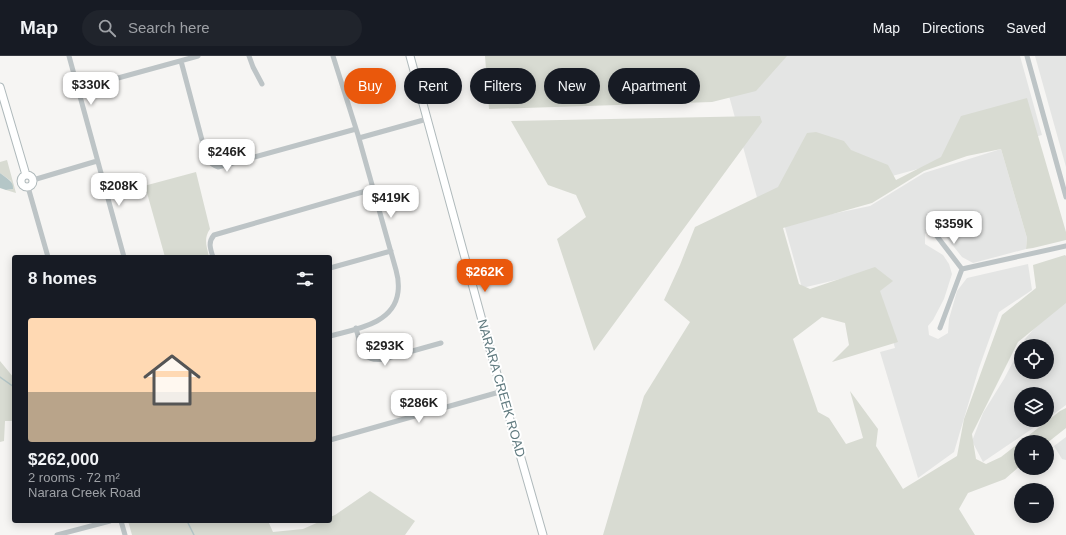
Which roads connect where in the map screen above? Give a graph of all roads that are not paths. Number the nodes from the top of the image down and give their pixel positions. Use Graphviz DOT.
graph roads {
  1 [pos="69,56"];
  2 [pos="198,56"];
  3 [pos="249,56"];
  4 [pos="333,56"];
  5 [pos="410,56"];
  6 [pos="1027,56"];
  7 [pos="181,61"];
  8 [pos="262,84"];
  9 [pos="0,87"];
  10 [pos="78,89"];
  11 [pos="427,119"];
  12 [pos="356,129"];
  13 [pos="358,138"];
  14 [pos="97,161"];
  15 [pos="26,175"];
  16 [pos="33,180"];
  17 [pos="28,187"];
  18 [pos="373,189"];
  19 [pos="1066,197"];
  20 [pos="933,231"];
  21 [pos="1066,246"];
  22 [pos="391,251"];
  23 [pos="47,255"];
  24 [pos="123,255"];
  25 [pos="212,255"];
  26 [pos="332,267"];
  27 [pos="962,269"];
  28 [pos="356,328"];
  29 [pos="940,328"];
  30 [pos="332,335"];
  31 [pos="441,343"];
  32 [pos="503,391"];
  33 [pos="332,439"];
  34 [pos="102,523"];
  35 [pos="122,523"];
  36 [pos="57,535"];
  37 [pos="125,535"];
  38 [pos="543,535"];
  1 -- 10 [label="street"];
  2 -- 7 [label="street"];
  3 -- 8 [label="street"];
  4 -- 12 [label="street"];
  5 -- 11 [label="street, NARARA CREEK ROAD"];
  6 -- 19 [label="street"];
  7 -- 10 [label="street"];
  7 -- 12 [label="street"];
  9 -- 15 [label="street"];
  10 -- 14 [label="street"];
  11 -- 13 [label="street"];
  11 -- 32 [label="street, NARARA CREEK ROAD"];
  12 -- 13 [label="street"];
  13 -- 18 [label="street"];
  14 -- 16 [label="street"];
  14 -- 24 [label="street"];
  15 -- 16 [label="street"];
  15 -- 17 [label="street"];
  16 -- 17 [label="street"];
  17 -- 23 [label="street"];
  18 -- 22 [label="street"];
  18 -- 25 [label="street"];
  20 -- 27 [label="street"];
  21 -- 27 [label="street"];
  22 -- 26 [label="street"];
  22 -- 28 [label="street"];
  27 -- 29 [label="street"];
  28 -- 30 [label="street"];
  28 -- 31 [label="street"];
  32 -- 33 [label="street"];
  32 -- 38 [label="street, NARARA CREEK ROAD"];
  34 -- 36 [label="street"];
  35 -- 37 [label="street"];
}
